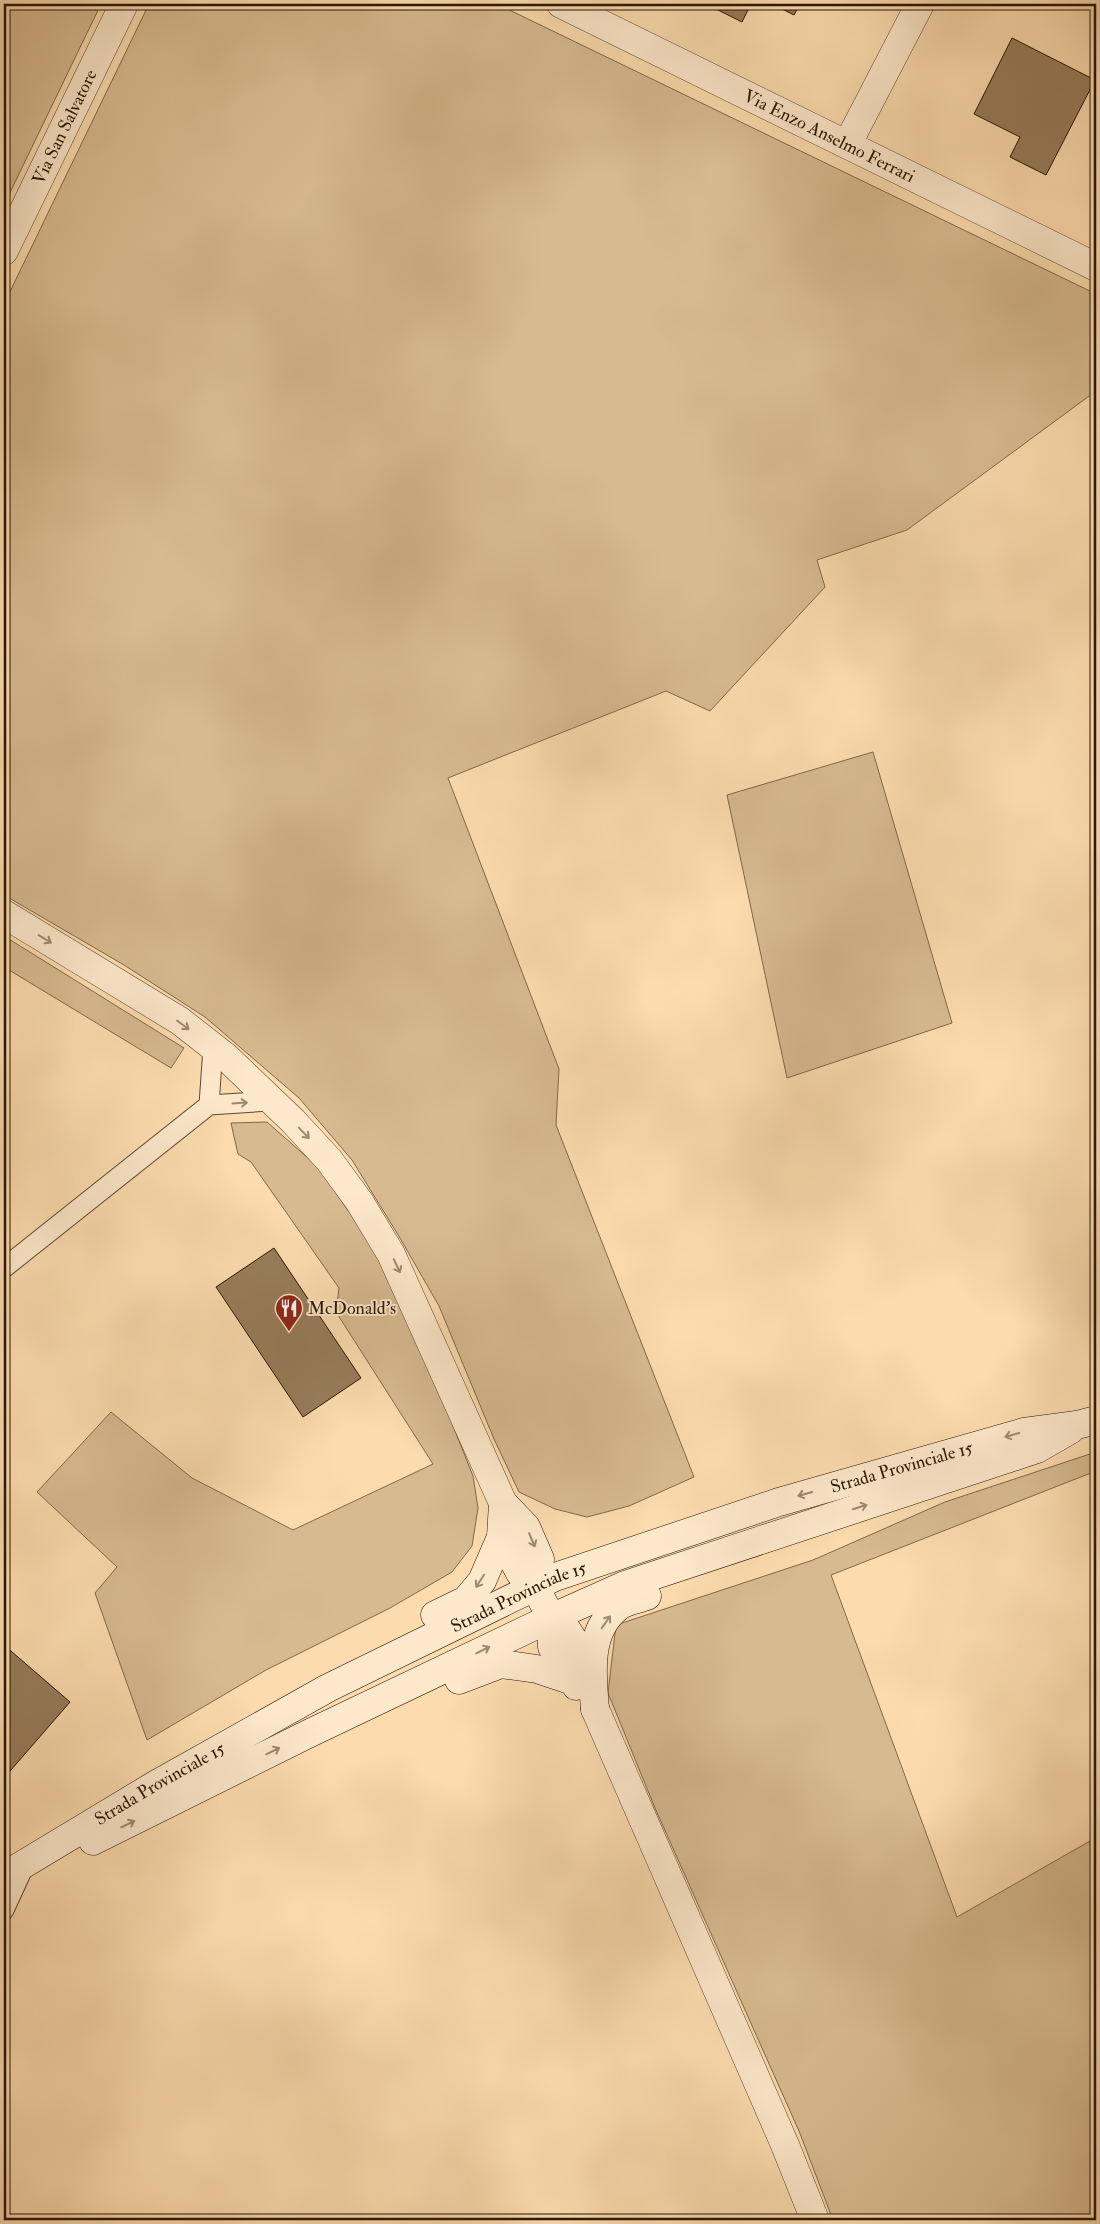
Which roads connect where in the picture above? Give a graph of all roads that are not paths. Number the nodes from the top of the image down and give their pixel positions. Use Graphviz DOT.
graph roads {
  1 [pos="124,4"];
  2 [pos="561,4"];
  3 [pos="920,4"];
  4 [pos="848,143"];
  5 [pos="4,251"];
  6 [pos="1096,267"];
  7 [pos="4,914"];
  8 [pos="213,1047"];
  9 [pos="270,1101"];
  10 [pos="209,1105"];
  11 [pos="4,1268"];
  12 [pos="1087,1422"];
  13 [pos="503,1503"];
  14 [pos="734,1516"];
  15 [pos="791,1530"];
  16 [pos="501,1537"];
  17 [pos="535,1586"];
  18 [pos="551,1618"];
  19 [pos="581,1674"];
  20 [pos="312,1697"];
  21 [pos="310,1733"];
  22 [pos="10,1876"];
  23 [pos="4,1910"];
  24 [pos="816,2220"];
  1 -- 5 [label="main road, Via San Salvatore"];
  2 -- 4 [label="main road, Via Enzo Anselmo Ferrari"];
  3 -- 4 [label="main road"];
  4 -- 6 [label="main road, Via Enzo Anselmo Ferrari"];
  7 -- 8 [label="main road, one-way"];
  8 -- 9 [label="main road"];
  8 -- 10 [label="lane"];
  10 -- 9 [label="lane, one-way"];
  9 -- 13 [label="main road, one-way"];
  10 -- 11 [label="lane"];
  12 -- 14 [label="main road, Strada Provinciale 15, one-way"];
  15 -- 12 [label="main road, Strada Provinciale 15, one-way"];
  13 -- 16 [label="main road"];
  13 -- 17 [label="main road, one-way"];
  14 -- 17 [label="main road, Strada Provinciale 15"];
  14 -- 18 [label="main road"];
  15 -- 18 [label="main road, Strada Provinciale 15"];
  19 -- 15 [label="main road, one-way"];
  16 -- 17 [label="main road"];
  16 -- 20 [label="main road, one-way"];
  17 -- 18 [label="main road"];
  17 -- 20 [label="main road, Strada Provinciale 15"];
  18 -- 19 [label="main road"];
  21 -- 18 [label="main road, Strada Provinciale 15, one-way"];
  19 -- 21 [label="main road"];
  19 -- 24 [label="main road"];
  20 -- 22 [label="main road, Strada Provinciale 15"];
  22 -- 21 [label="main road, Strada Provinciale 15, one-way"];
  22 -- 23 [label="lane"];
}
